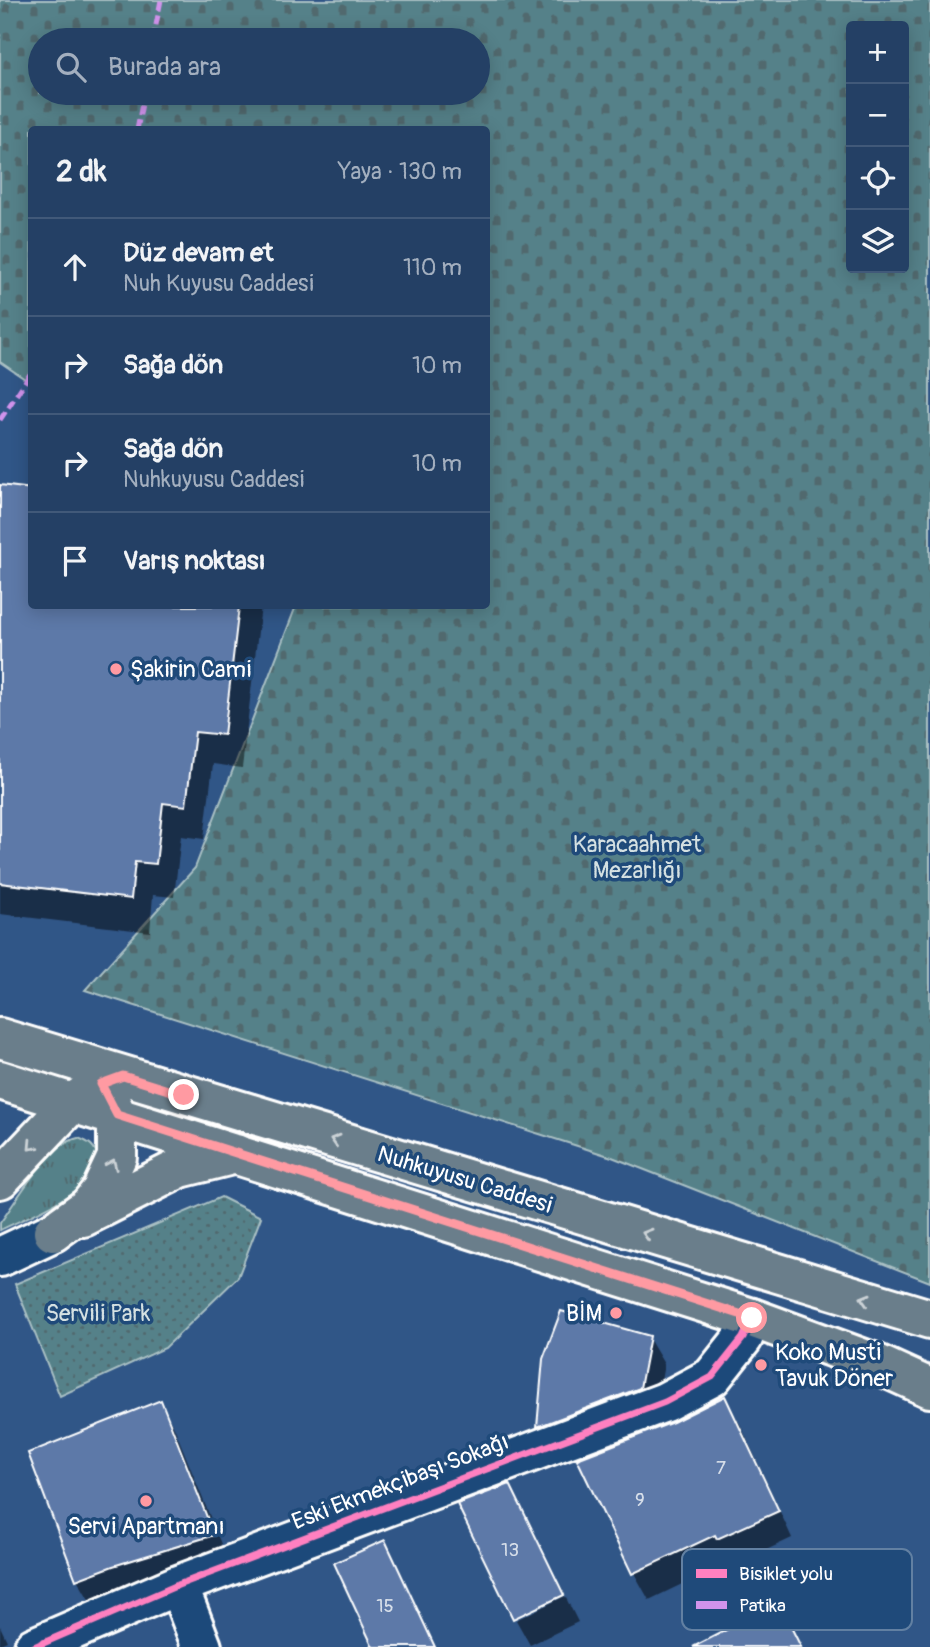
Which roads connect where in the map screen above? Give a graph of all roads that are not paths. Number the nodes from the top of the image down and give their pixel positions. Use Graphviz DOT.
graph roads {
  1 [pos="0,1038"];
  2 [pos="0,1080"];
  3 [pos="103,1095"];
  4 [pos="236,1154"];
  5 [pos="0,1179"];
  6 [pos="53,1232"];
  7 [pos="0,1257"];
  8 [pos="752,1318"];
  9 [pos="930,1319"];
  10 [pos="930,1388"];
  11 [pos="178,1585"];
  12 [pos="34,1647"];
  13 [pos="202,1647"];
  1 -- 3 [label="main road, Nuhkuyusu Caddesi"];
  2 -- 3 [label="main road"];
  3 -- 4 [label="main road"];
  3 -- 5 [label="main road, one-way"];
  6 -- 3 [label="main road, one-way"];
  9 -- 3 [label="main road, Nuhkuyusu Caddesi, one-way"];
  4 -- 6 [label="main road"];
  4 -- 8 [label="main road"];
  6 -- 7 [label="street"];
  8 -- 10 [label="main road"];
  8 -- 11 [label="street, Eski Ekmekçibaşı Sokağı"];
  11 -- 12 [label="street, Eski Ekmekçibaşı Sokağı"];
  11 -- 13 [label="street"];
}
